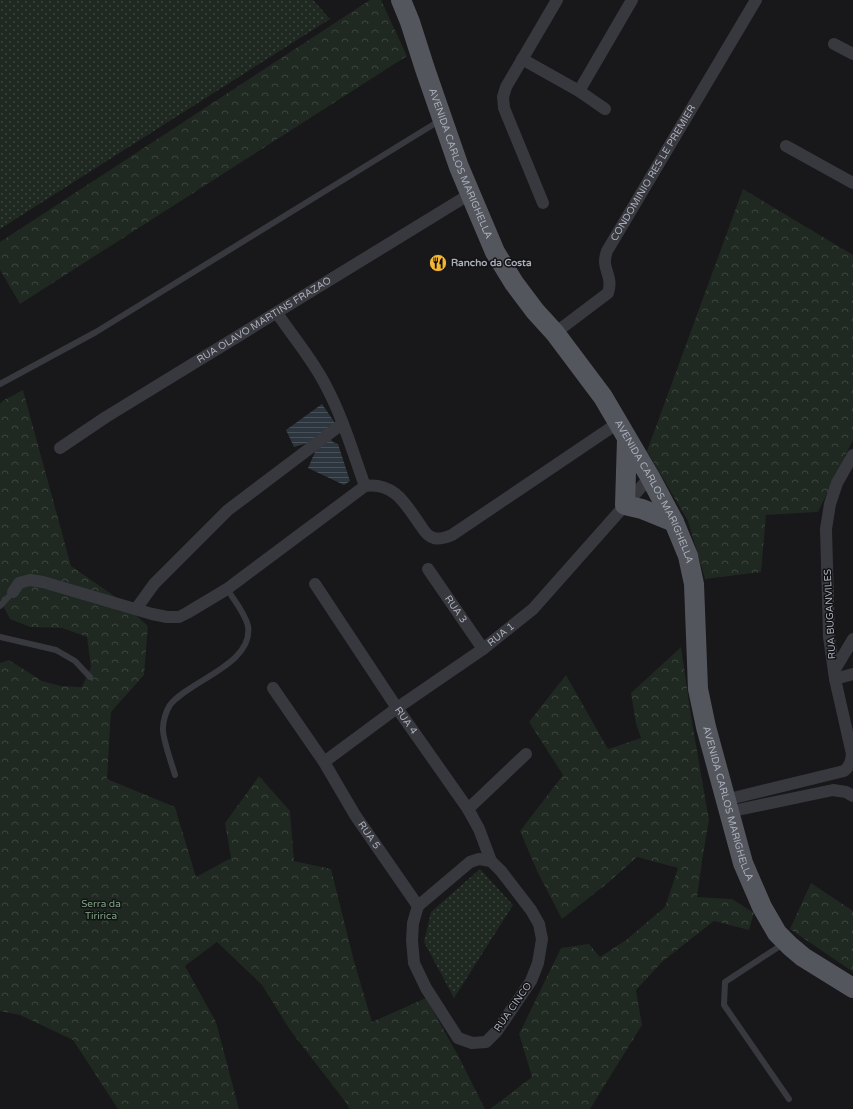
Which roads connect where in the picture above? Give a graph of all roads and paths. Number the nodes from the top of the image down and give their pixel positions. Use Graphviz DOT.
graph roads {
  1 [pos="401,0"];
  2 [pos="557,0"];
  3 [pos="632,0"];
  4 [pos="756,0"];
  5 [pos="834,44"];
  6 [pos="853,54"];
  7 [pos="522,59"];
  8 [pos="579,91"];
  9 [pos="605,109"];
  10 [pos="442,119"];
  11 [pos="786,146"];
  12 [pos="853,183"];
  13 [pos="470,194"];
  14 [pos="543,203"];
  15 [pos="277,313"];
  16 [pos="555,333"];
  17 [pos="0,384"];
  18 [pos="342,424"];
  19 [pos="623,431"];
  20 [pos="60,448"];
  21 [pos="853,456"];
  22 [pos="650,477"];
  23 [pos="365,486"];
  24 [pos="625,505"];
  25 [pos="674,522"];
  26 [pos="428,569"];
  27 [pos="315,584"];
  28 [pos="227,589"];
  29 [pos="13,592"];
  30 [pos="0,606"];
  31 [pos="136,609"];
  32 [pos="0,637"];
  33 [pos="853,639"];
  34 [pos="483,649"];
  35 [pos="853,674"];
  36 [pos="834,675"];
  37 [pos="90,677"];
  38 [pos="273,688"];
  39 [pos="397,708"];
  40 [pos="526,754"];
  41 [pos="324,762"];
  42 [pos="175,775"];
  43 [pos="853,796"];
  44 [pos="727,806"];
  45 [pos="468,809"];
  46 [pos="491,861"];
  47 [pos="418,906"];
  48 [pos="786,942"];
  49 [pos="853,988"];
  50 [pos="789,1099"];
  1 -- 10 [label="main road, AVENIDA CARLOS MARIGHELLA"];
  2 -- 7 [label="street"];
  3 -- 8 [label="street"];
  4 -- 16 [label="street, CONDOMINIO RES LE PREMIER"];
  5 -- 6 [label="street"];
  7 -- 8 [label="street"];
  7 -- 14 [label="street"];
  8 -- 9 [label="street"];
  10 -- 13 [label="main road, AVENIDA CARLOS MARIGHELLA"];
  10 -- 17 [label="lane"];
  11 -- 12 [label="street"];
  13 -- 15 [label="street, RUA OLAVO MARTINS FRAZAO"];
  13 -- 16 [label="main road, AVENIDA CARLOS MARIGHELLA"];
  15 -- 18 [label="street"];
  15 -- 20 [label="street, RUA OLAVO MARTINS FRAZAO"];
  16 -- 19 [label="main road, AVENIDA CARLOS MARIGHELLA"];
  18 -- 23 [label="street"];
  18 -- 31 [label="street"];
  19 -- 22 [label="main road, AVENIDA CARLOS MARIGHELLA"];
  19 -- 23 [label="street"];
  19 -- 24 [label="main road"];
  21 -- 36 [label="street, RUA BUGANVILES"];
  22 -- 24 [label="street, RUA 1"];
  22 -- 25 [label="main road, AVENIDA CARLOS MARIGHELLA"];
  23 -- 28 [label="street"];
  24 -- 25 [label="main road"];
  24 -- 34 [label="street, RUA 1"];
  25 -- 44 [label="main road, AVENIDA CARLOS MARIGHELLA"];
  26 -- 34 [label="street, RUA 3"];
  27 -- 39 [label="street, RUA 4"];
  28 -- 31 [label="street"];
  28 -- 42 [label="lane"];
  29 -- 30 [label="lane"];
  29 -- 31 [label="street"];
  32 -- 37 [label="lane"];
  33 -- 36 [label="street"];
  34 -- 39 [label="street, RUA 1"];
  35 -- 36 [label="street"];
  36 -- 44 [label="street, RUA BUGANVILES"];
  38 -- 41 [label="street, RUA 5"];
  39 -- 41 [label="street, RUA 1"];
  39 -- 45 [label="street, RUA 4"];
  40 -- 45 [label="street"];
  41 -- 47 [label="street, RUA 5"];
  43 -- 44 [label="street"];
  44 -- 48 [label="main road, AVENIDA CARLOS MARIGHELLA"];
  45 -- 46 [label="street, RUA 4"];
  46 -- 47 [label="street"];
  46 -- 47 [label="street, RUA CINCO"];
  48 -- 49 [label="main road, AVENIDA CARLOS MARIGHELLA"];
  48 -- 50 [label="lane"];
}
